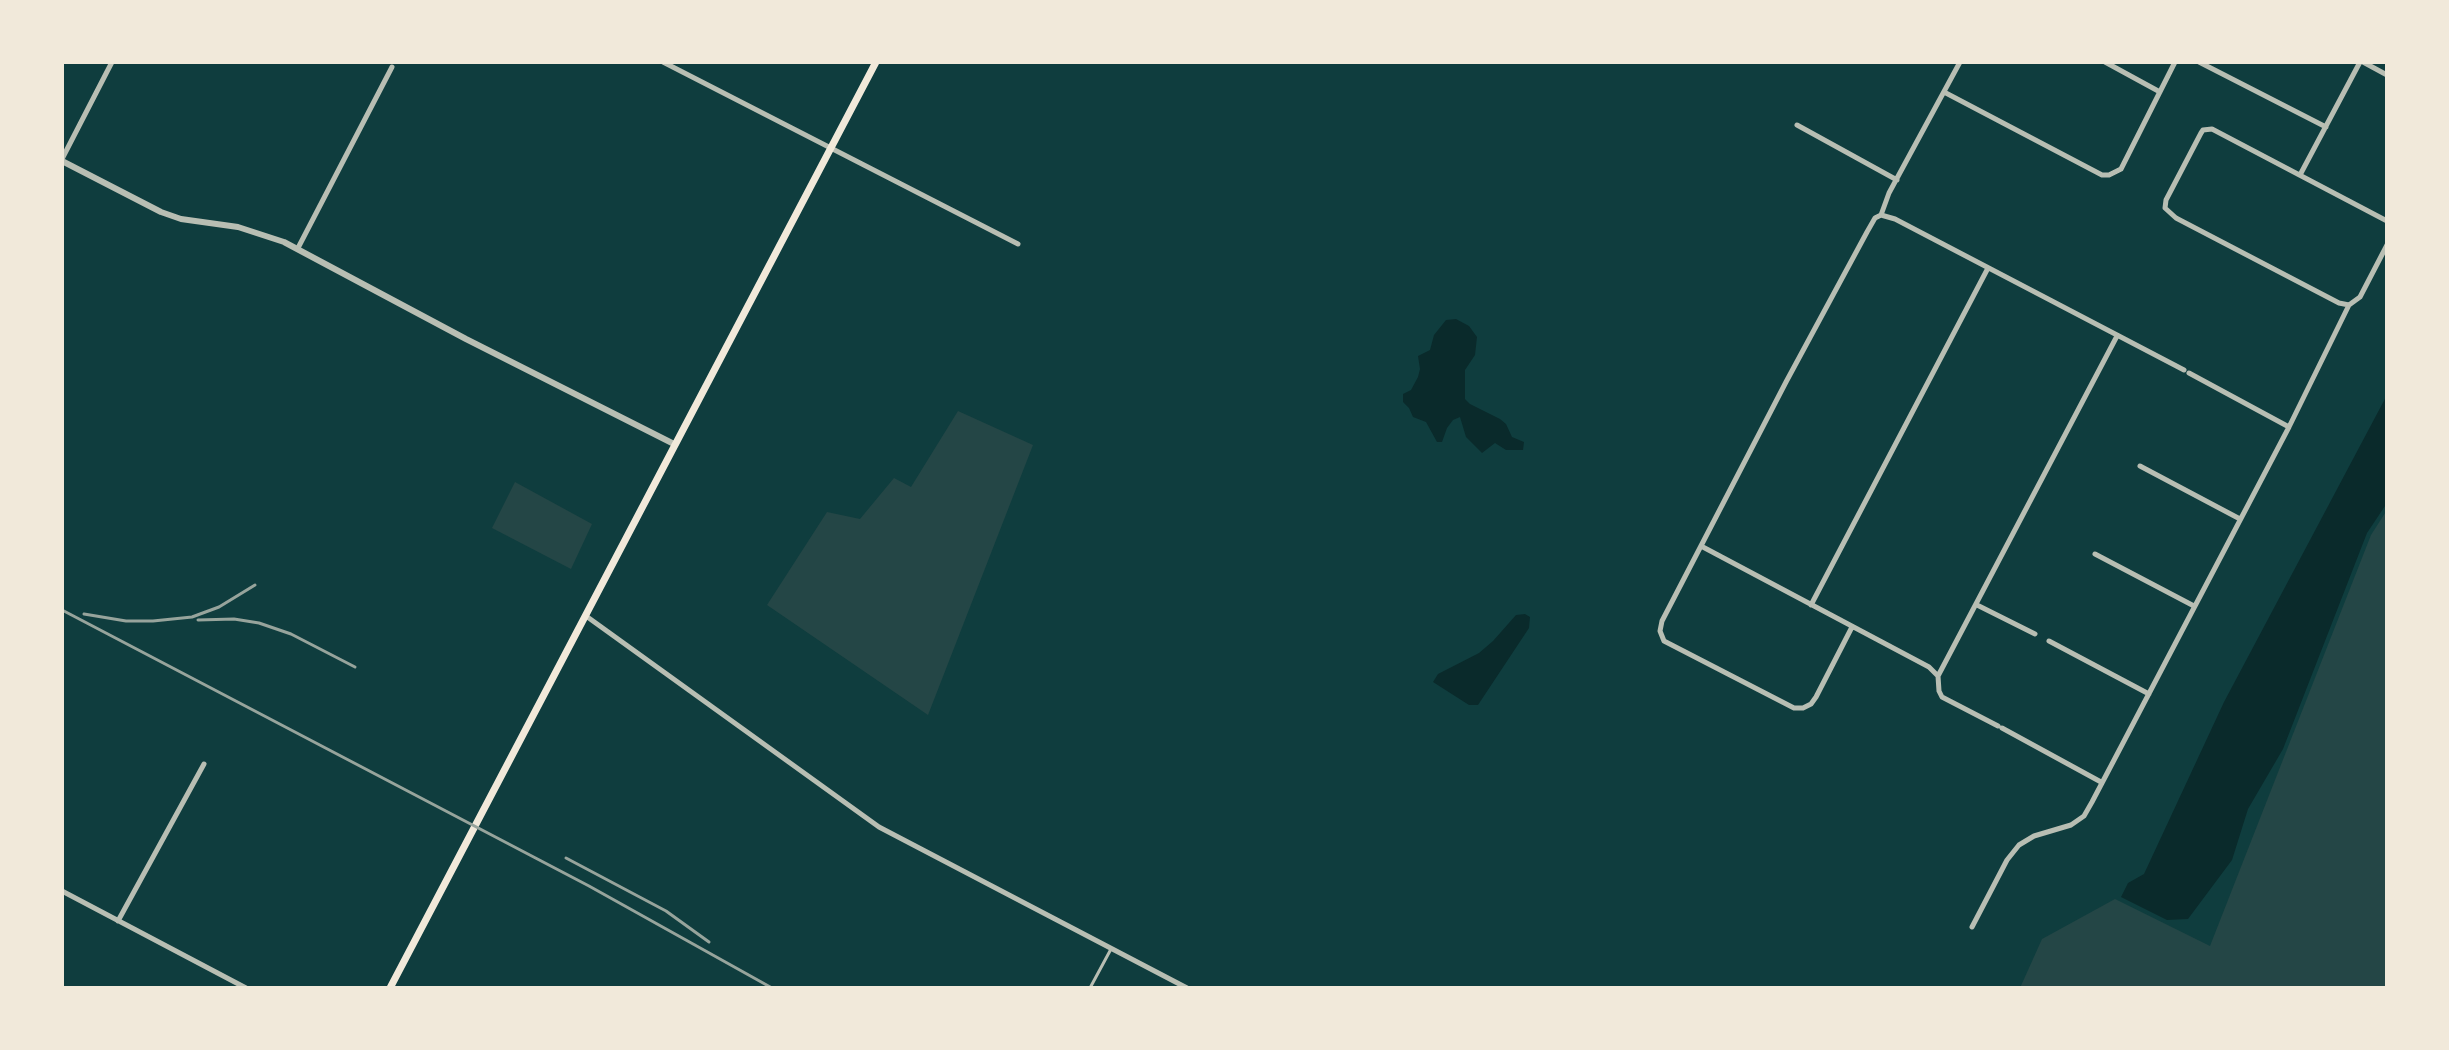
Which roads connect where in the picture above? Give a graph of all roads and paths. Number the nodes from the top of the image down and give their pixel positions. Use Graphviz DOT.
graph roads {
  1 [pos="112,62"];
  2 [pos="663,62"];
  3 [pos="876,62"];
  4 [pos="1960,62"];
  5 [pos="2105,62"];
  6 [pos="2175,62"];
  7 [pos="2199,62"];
  8 [pos="2362,62"];
  9 [pos="392,67"];
  10 [pos="2387,75"];
  11 [pos="1944,92"];
  12 [pos="2160,92"];
  13 [pos="1797,125"];
  14 [pos="2326,127"];
  15 [pos="831,148"];
  16 [pos="62,160"];
  17 [pos="2300,175"];
  18 [pos="1897,180"];
  19 [pos="1881,215"];
  20 [pos="2387,221"];
  21 [pos="1018,244"];
  22 [pos="2387,245"];
  23 [pos="298,248"];
  24 [pos="1988,268"];
  25 [pos="2349,305"];
  26 [pos="2117,336"];
  27 [pos="2289,427"];
  28 [pos="674,444"];
  29 [pos="2140,466"];
  30 [pos="2240,519"];
  31 [pos="1701,546"];
  32 [pos="2095,554"];
  33 [pos="1811,605"];
  34 [pos="1977,605"];
  35 [pos="2194,606"];
  36 [pos="585,615"];
  37 [pos="1852,627"];
  38 [pos="2035,634"];
  39 [pos="2049,641"];
  40 [pos="1938,676"];
  41 [pos="2149,694"];
  42 [pos="204,764"];
  43 [pos="2101,782"];
  44 [pos="62,891"];
  45 [pos="118,921"];
  46 [pos="1972,927"];
  47 [pos="1111,949"];
  48 [pos="246,988"];
  49 [pos="390,988"];
  50 [pos="1090,988"];
  51 [pos="1187,988"];
  1 -- 16 [label="street"];
  2 -- 15 [label="street"];
  3 -- 15 [label="main road"];
  4 -- 11 [label="street"];
  5 -- 12 [label="street"];
  6 -- 12 [label="street"];
  7 -- 14 [label="street"];
  8 -- 10 [label="street"];
  8 -- 14 [label="street"];
  9 -- 23 [label="street"];
  11 -- 12 [label="street"];
  11 -- 18 [label="street"];
  13 -- 18 [label="street"];
  14 -- 17 [label="street"];
  15 -- 21 [label="street"];
  15 -- 28 [label="main road"];
  16 -- 23 [label="street"];
  17 -- 20 [label="street"];
  17 -- 25 [label="street"];
  18 -- 19 [label="street"];
  19 -- 24 [label="street"];
  19 -- 31 [label="street"];
  22 -- 25 [label="street"];
  23 -- 28 [label="street"];
  24 -- 26 [label="street"];
  24 -- 33 [label="street"];
  25 -- 27 [label="street"];
  26 -- 27 [label="street"];
  26 -- 34 [label="street"];
  27 -- 30 [label="street"];
  28 -- 36 [label="main road"];
  29 -- 30 [label="street"];
  30 -- 35 [label="street"];
  31 -- 33 [label="street"];
  31 -- 37 [label="street"];
  32 -- 35 [label="street"];
  33 -- 37 [label="street"];
  34 -- 38 [label="street"];
  34 -- 40 [label="street"];
  35 -- 41 [label="street"];
  36 -- 47 [label="street"];
  36 -- 49 [label="main road"];
  37 -- 40 [label="street"];
  39 -- 41 [label="street"];
  40 -- 43 [label="street"];
  41 -- 43 [label="street"];
  42 -- 45 [label="street"];
  43 -- 46 [label="street"];
  44 -- 45 [label="street"];
  45 -- 48 [label="street"];
  47 -- 50 [label="lane"];
  47 -- 51 [label="street"];
}
